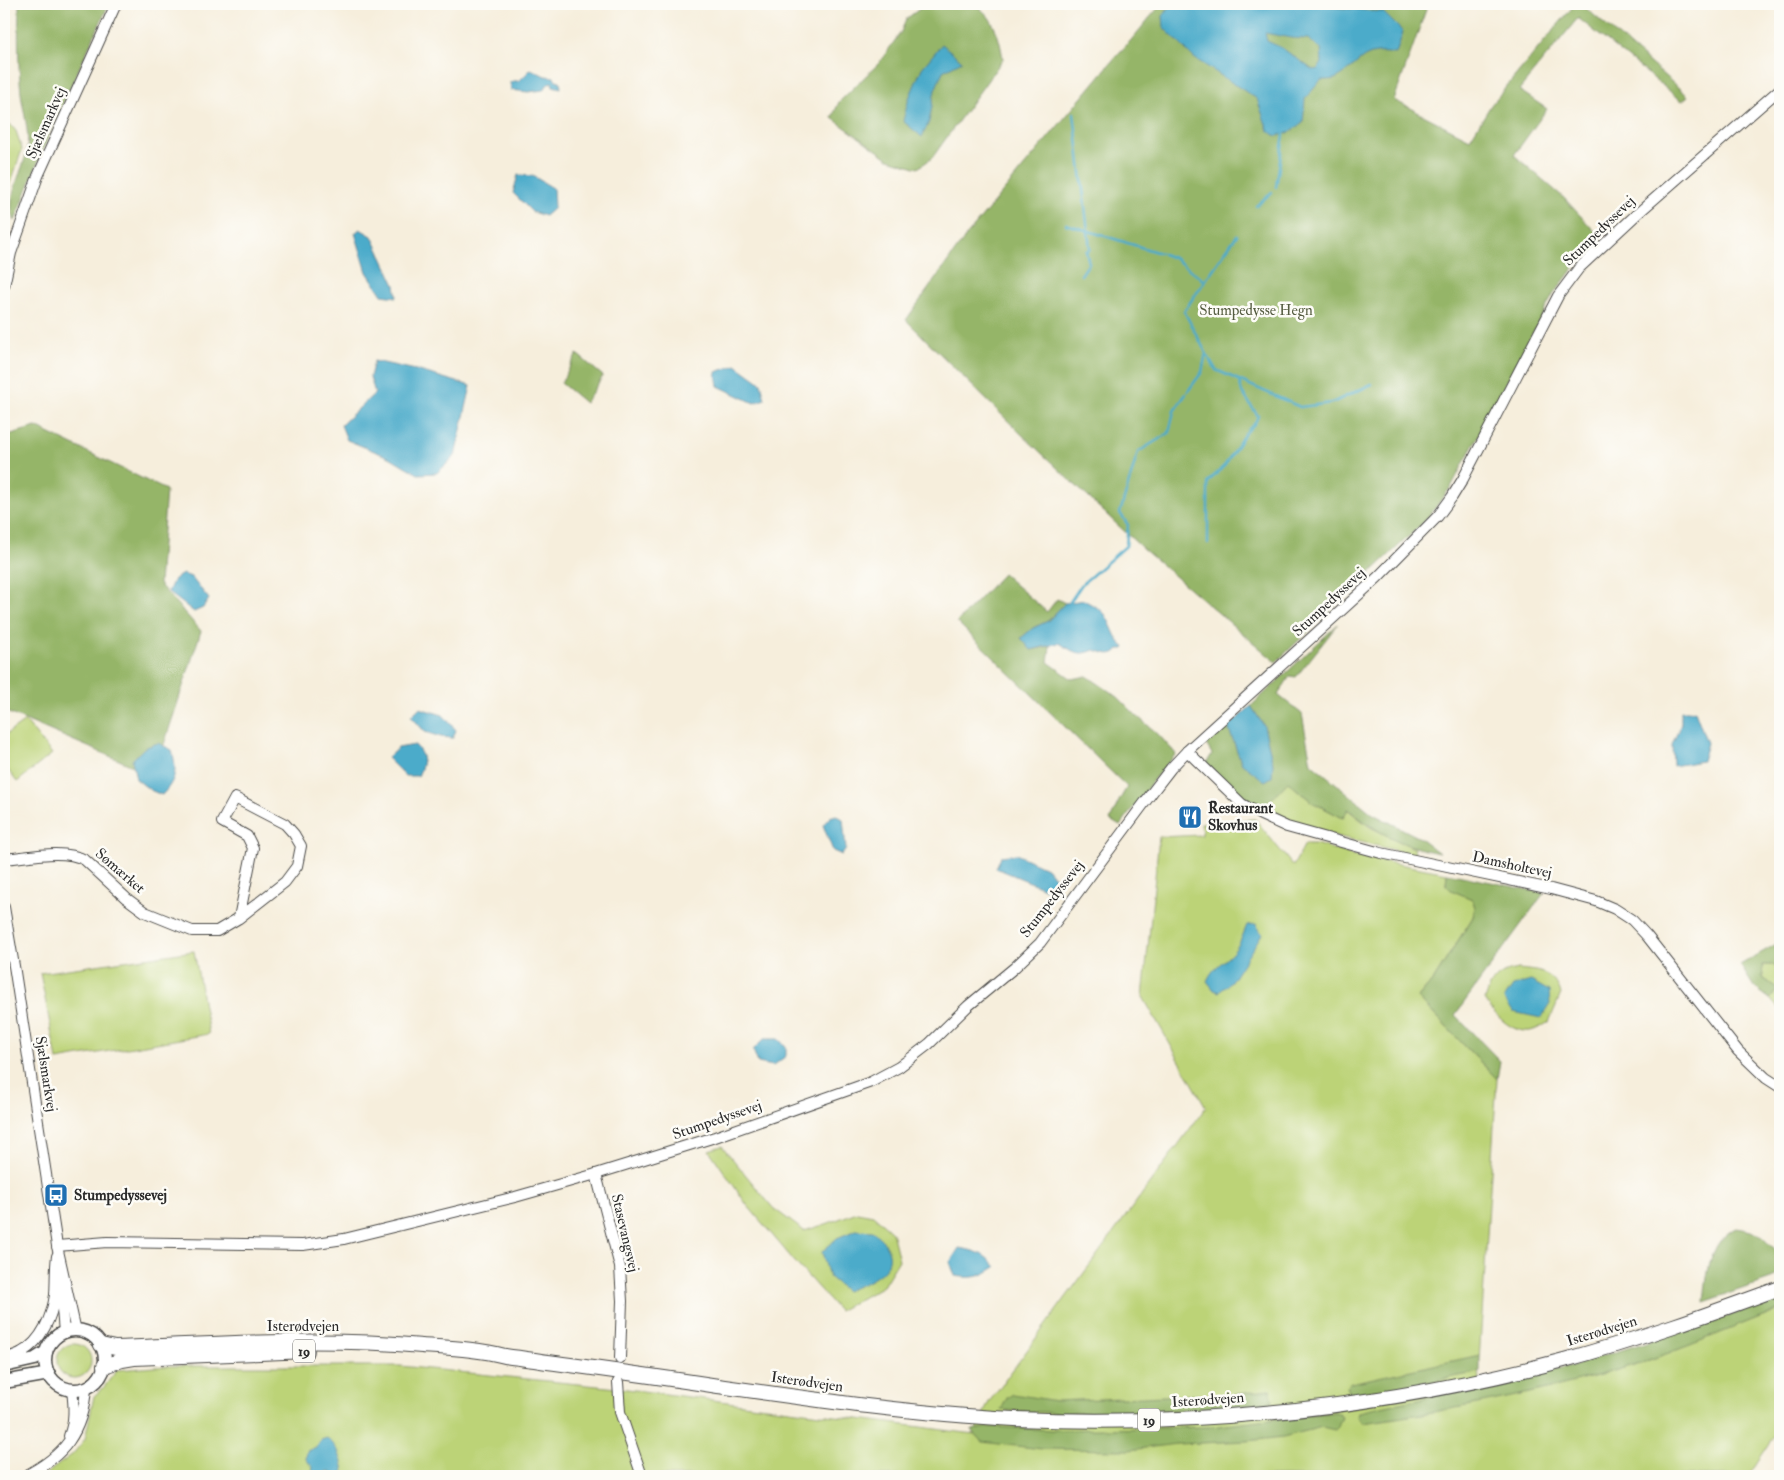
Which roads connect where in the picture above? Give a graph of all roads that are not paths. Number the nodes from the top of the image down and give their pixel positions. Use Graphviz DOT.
graph roads {
  1 [pos="116,4"];
  2 [pos="1780,89"];
  3 [pos="4,286"];
  4 [pos="1187,751"];
  5 [pos="4,858"];
  6 [pos="4,907"];
  7 [pos="239,918"];
  8 [pos="1780,1086"];
  9 [pos="596,1174"];
  10 [pos="57,1251"];
  11 [pos="1780,1288"];
  12 [pos="70,1332"];
  13 [pos="101,1345"];
  14 [pos="46,1352"];
  15 [pos="505,1356"];
  16 [pos="620,1358"];
  17 [pos="4,1359"];
  18 [pos="4,1366"];
  19 [pos="104,1366"];
  20 [pos="48,1374"];
  21 [pos="4,1382"];
  22 [pos="618,1382"];
  23 [pos="86,1388"];
  24 [pos="72,1390"];
  25 [pos="58,1454"];
  26 [pos="25,1476"];
  27 [pos="642,1476"];
  1 -- 3 [label="street, Sjælsmarkvej"];
  2 -- 4 [label="street, Stumpedyssevej"];
  4 -- 8 [label="street, Damsholtevej"];
  4 -- 9 [label="street, Stumpedyssevej"];
  5 -- 7 [label="street, Sømærket"];
  6 -- 10 [label="street, Sjælsmarkvej"];
  7 -- 7 [label="street, Sømærket"];
  9 -- 10 [label="street, Stumpedyssevej"];
  9 -- 16 [label="street, Stasevangsvej"];
  10 -- 12 [label="street, Sjælsmarkvej"];
  10 -- 17 [label="street, Sjælsmarkvej"];
  11 -- 15 [label="highway, Isterødvejen / 19"];
  12 -- 13 [label="main road, 19"];
  12 -- 14 [label="main road"];
  13 -- 15 [label="highway, Isterødvejen / 19"];
  13 -- 19 [label="main road"];
  14 -- 18 [label="main road"];
  14 -- 20 [label="main road"];
  15 -- 19 [label="highway, Isterødvejen / 19"];
  19 -- 23 [label="main road"];
  20 -- 21 [label="main road"];
  20 -- 24 [label="main road"];
  22 -- 27 [label="street"];
  23 -- 24 [label="main road"];
  23 -- 25 [label="street"];
  24 -- 25 [label="street"];
  25 -- 26 [label="street"];
}
